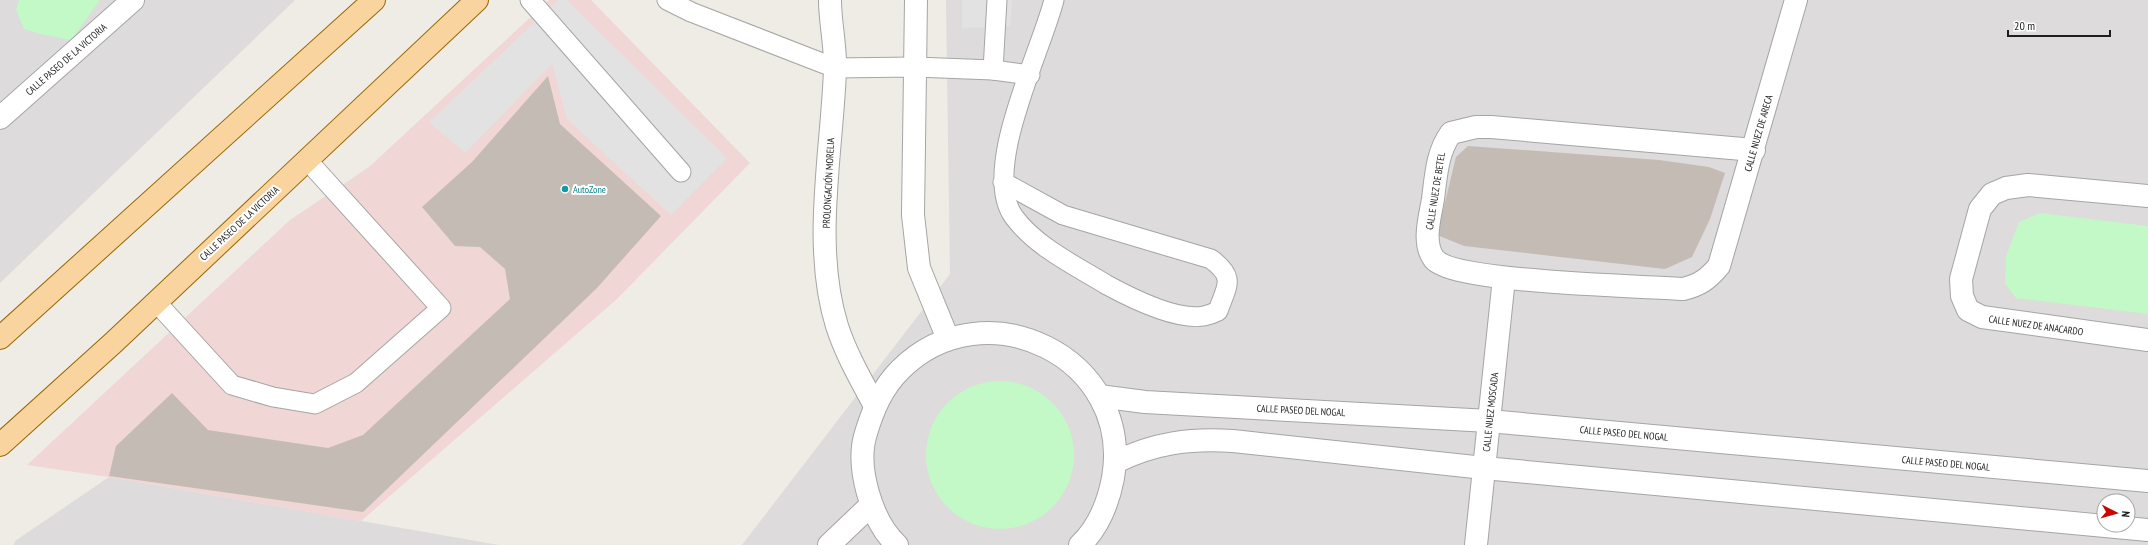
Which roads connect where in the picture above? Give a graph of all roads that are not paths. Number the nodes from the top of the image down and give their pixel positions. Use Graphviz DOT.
graph roads {
  1 [pos="133,0"];
  2 [pos="374,0"];
  3 [pos="477,0"];
  4 [pos="530,0"];
  5 [pos="667,0"];
  6 [pos="830,0"];
  7 [pos="916,0"];
  8 [pos="997,0"];
  9 [pos="1054,0"];
  10 [pos="1796,0"];
  11 [pos="915,67"];
  12 [pos="835,68"];
  13 [pos="993,70"];
  14 [pos="1030,75"];
  15 [pos="0,118"];
  16 [pos="1754,150"];
  17 [pos="307,160"];
  18 [pos="681,172"];
  19 [pos="1003,182"];
  20 [pos="2148,196"];
  21 [pos="1719,266"];
  22 [pos="1504,278"];
  23 [pos="156,302"];
  24 [pos="0,338"];
  25 [pos="948,339"];
  26 [pos="2148,340"];
  27 [pos="1099,396"];
  28 [pos="874,406"];
  29 [pos="1489,421"];
  30 [pos="0,445"];
  31 [pos="1116,462"];
  32 [pos="1484,468"];
  33 [pos="2148,481"];
  34 [pos="872,505"];
  35 [pos="2148,530"];
  36 [pos="891,543"];
  37 [pos="829,545"];
  38 [pos="1080,545"];
  39 [pos="1476,545"];
  1 -- 15 [label="street, CALLE PASEO DE LA VICTORIA"];
  2 -- 24 [label="main road"];
  3 -- 17 [label="main road, CALLE PASEO DE LA VICTORIA"];
  4 -- 18 [label="lane"];
  5 -- 12 [label="lane"];
  6 -- 12 [label="street, PROLONGACIÓN MORELIA"];
  7 -- 11 [label="street"];
  8 -- 13 [label="lane"];
  9 -- 14 [label="lane"];
  10 -- 16 [label="street, CALLE NUEZ DE ARECA"];
  11 -- 12 [label="lane"];
  11 -- 13 [label="lane"];
  11 -- 25 [label="street"];
  12 -- 28 [label="street, PROLONGACIÓN MORELIA"];
  13 -- 14 [label="lane"];
  14 -- 19 [label="lane"];
  16 -- 21 [label="street, CALLE NUEZ DE ARECA"];
  16 -- 22 [label="street, CALLE NUEZ DE BETEL"];
  17 -- 23 [label="main road, CALLE PASEO DE LA VICTORIA"];
  17 -- 23 [label="lane"];
  19 -- 19 [label="lane"];
  20 -- 26 [label="street, CALLE NUEZ DE ANACARDO"];
  21 -- 22 [label="street, CALLE NUEZ DE BETEL"];
  22 -- 29 [label="street, CALLE NUEZ MOSCADA"];
  23 -- 30 [label="main road, CALLE PASEO DE LA VICTORIA"];
  25 -- 27 [label="street"];
  25 -- 28 [label="street"];
  27 -- 29 [label="street, CALLE PASEO DEL NOGAL"];
  27 -- 31 [label="street"];
  28 -- 34 [label="street"];
  29 -- 32 [label="street, CALLE NUEZ MOSCADA"];
  29 -- 33 [label="street, CALLE PASEO DEL NOGAL"];
  31 -- 32 [label="street"];
  31 -- 38 [label="street"];
  32 -- 35 [label="street"];
  32 -- 39 [label="street, CALLE NUEZ MOSCADA"];
  34 -- 36 [label="street"];
  34 -- 37 [label="street"];
}
